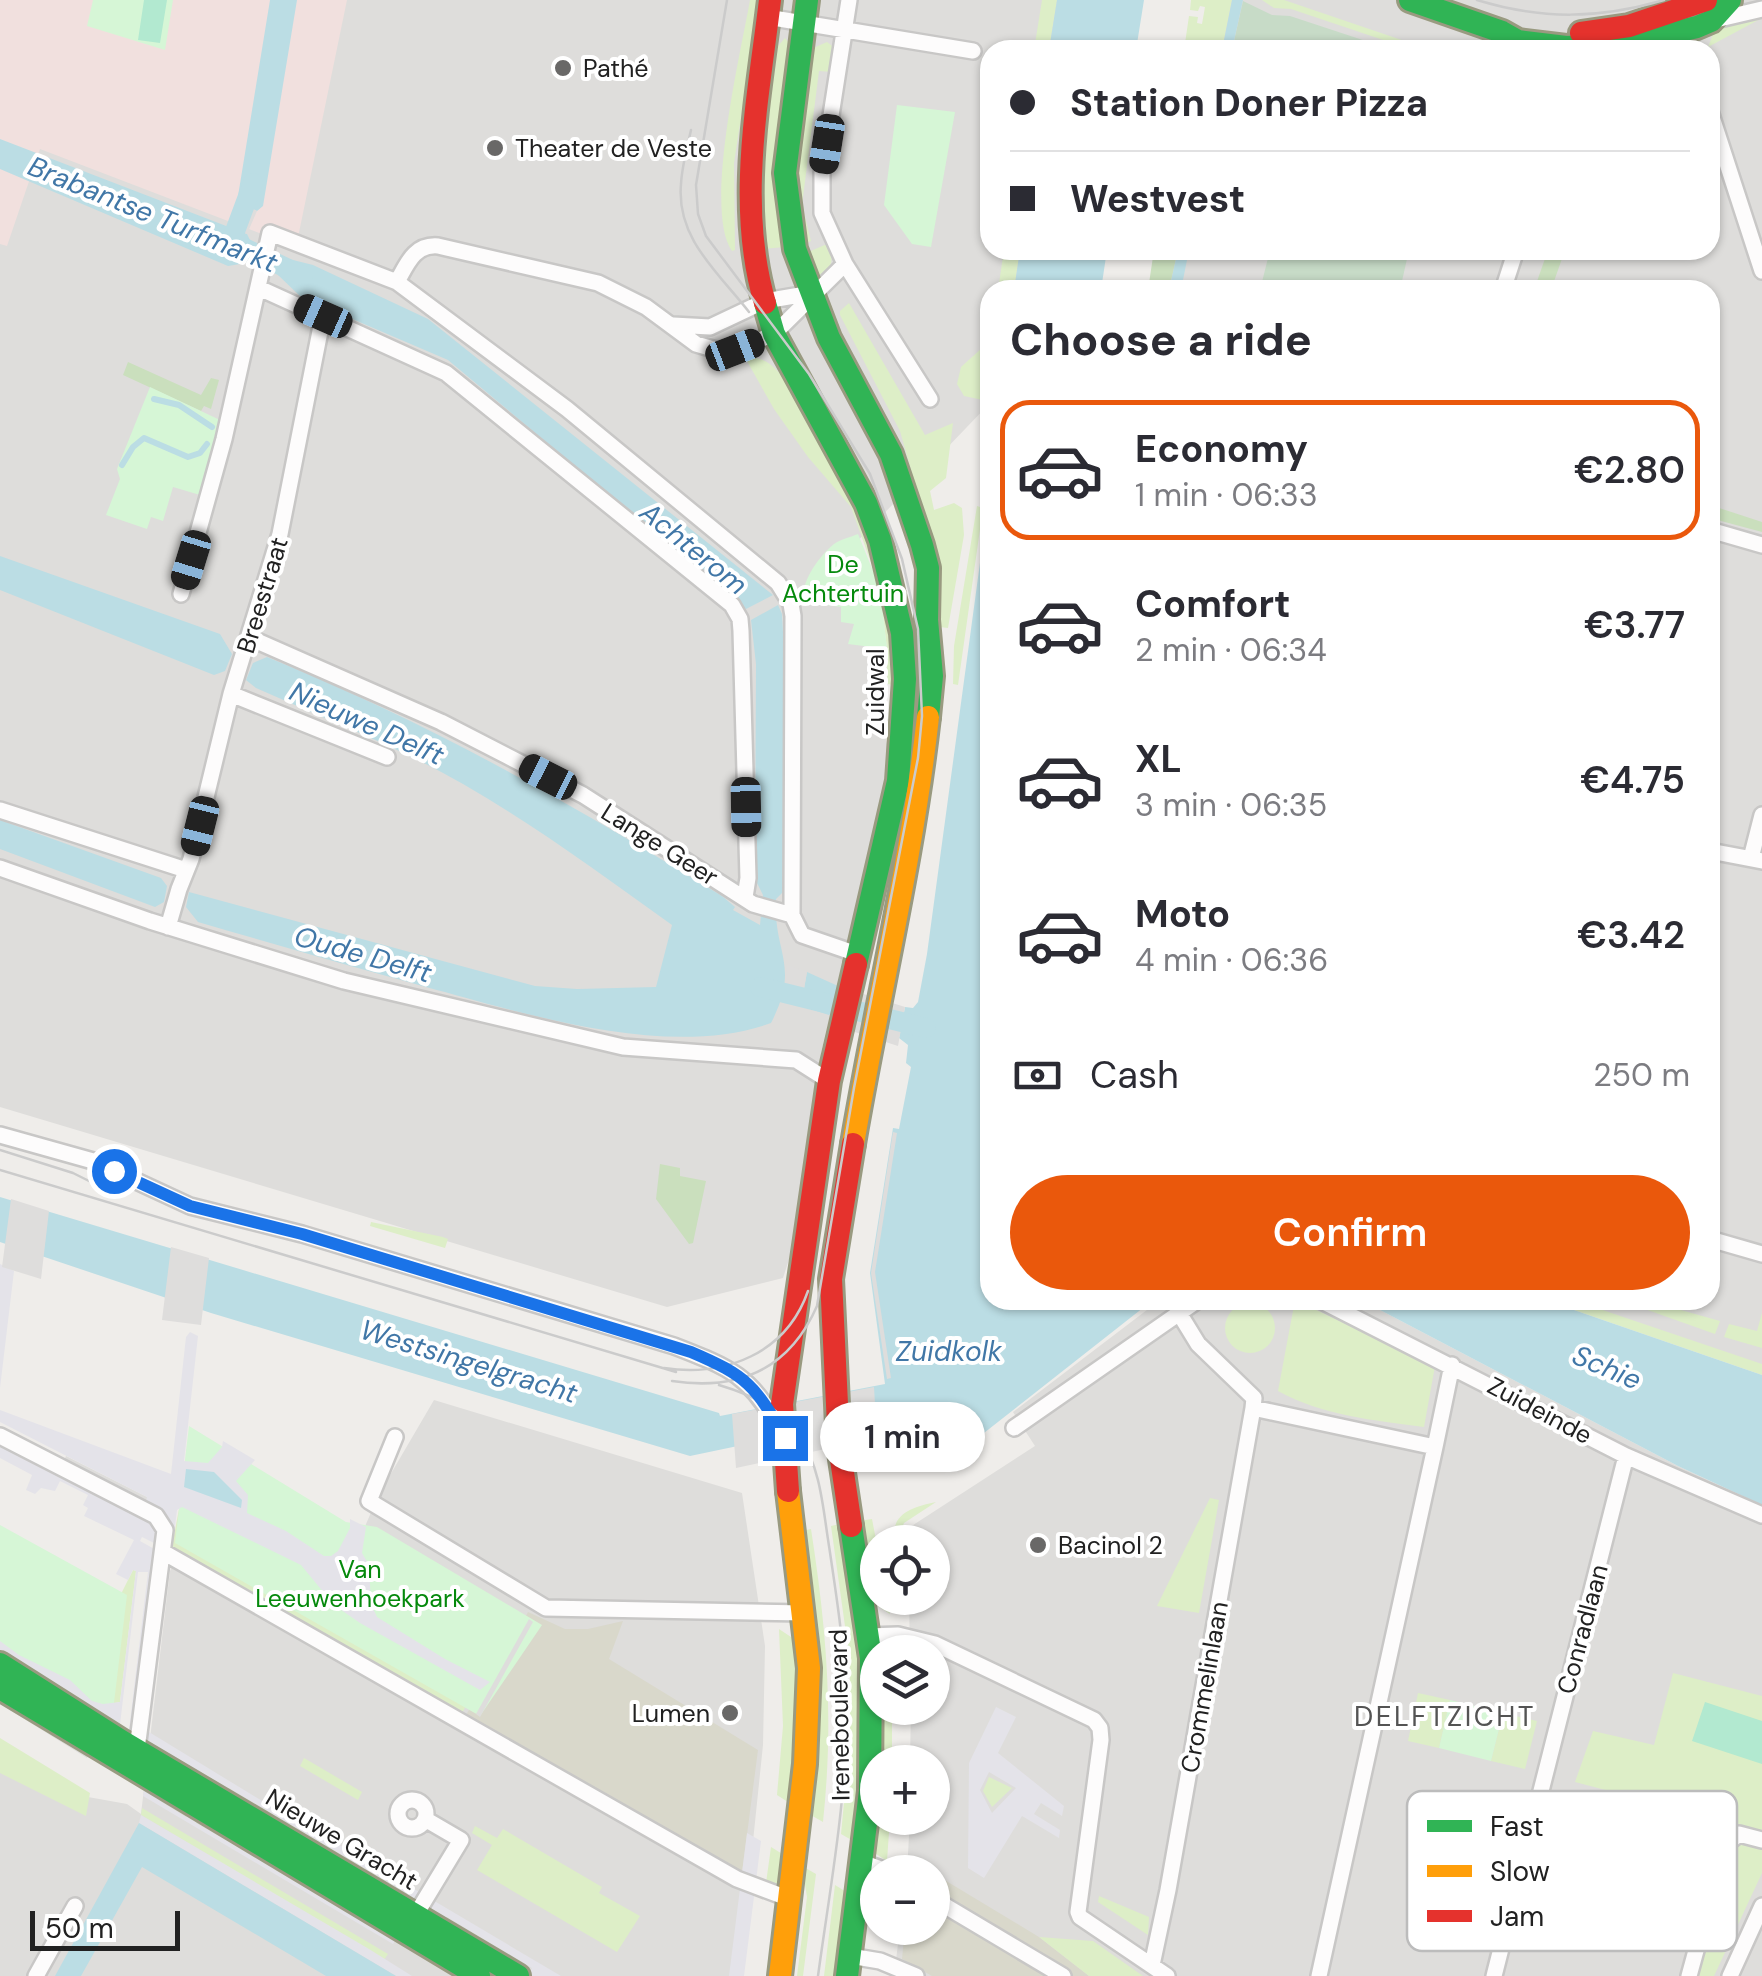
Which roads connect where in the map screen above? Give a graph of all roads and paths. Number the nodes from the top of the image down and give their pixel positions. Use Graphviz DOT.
graph roads {
  1 [pos="806,0"];
  2 [pos="849,0"];
  3 [pos="1410,0"];
  4 [pos="1730,0"];
  5 [pos="1708,6"];
  6 [pos="769,9"];
  7 [pos="1762,9"];
  8 [pos="804,25"];
  9 [pos="844,31"];
  10 [pos="1515,40"];
  11 [pos="1581,40"];
  12 [pos="1687,40"];
  13 [pos="972,51"];
  14 [pos="1720,142"];
  15 [pos="845,264"];
  16 [pos="1762,270"];
  17 [pos="396,282"];
  18 [pos="259,288"];
  19 [pos="812,293"];
  20 [pos="765,301"];
  21 [pos="323,316"];
  22 [pos="672,325"];
  23 [pos="774,334"];
  24 [pos="930,399"];
  25 [pos="1720,533"];
  26 [pos="1762,545"];
  27 [pos="181,594"];
  28 [pos="248,645"];
  29 [pos="233,688"];
  30 [pos="387,758"];
  31 [pos="0,810"];
  32 [pos="1762,814"];
  33 [pos="1720,853"];
  34 [pos="1757,860"];
  35 [pos="0,868"];
  36 [pos="186,870"];
  37 [pos="745,898"];
  38 [pos="777,912"];
  39 [pos="168,927"];
  40 [pos="860,955"];
  41 [pos="829,1082"];
  42 [pos="0,1135"];
  43 [pos="1720,1242"];
  44 [pos="1762,1254"];
  45 [pos="1183,1310"];
  46 [pos="1340,1310"];
  47 [pos="1179,1313"];
  48 [pos="1452,1365"];
  49 [pos="836,1394"];
  50 [pos="775,1406"];
  51 [pos="1253,1408"];
  52 [pos="1014,1428"];
  53 [pos="0,1436"];
  54 [pos="396,1437"];
  55 [pos="1436,1446"];
  56 [pos="1626,1456"];
  57 [pos="1762,1515"];
  58 [pos="163,1552"];
  59 [pos="804,1613"];
  60 [pos="868,1635"];
  61 [pos="950,1651"];
  62 [pos="0,1664"];
  63 [pos="0,1688"];
  64 [pos="872,1725"];
  65 [pos="129,1756"];
  66 [pos="1541,1791"];
  67 [pos="425,1819"];
  68 [pos="1737,1836"];
  69 [pos="1762,1840"];
  70 [pos="863,1855"];
  71 [pos="860,1877"];
  72 [pos="790,1899"];
  73 [pos="75,1906"];
  74 [pos="1762,1906"];
  75 [pos="950,1909"];
  76 [pos="411,1924"];
  77 [pos="1500,1951"];
  78 [pos="1696,1951"];
  79 [pos="1152,1965"];
  80 [pos="848,1966"];
  81 [pos="36,1976"];
  82 [pos="479,1976"];
  83 [pos="518,1976"];
  84 [pos="780,1976"];
  85 [pos="916,1976"];
  86 [pos="1063,1976"];
  87 [pos="1167,1976"];
  88 [pos="1319,1976"];
  89 [pos="1494,1976"];
  90 [pos="1689,1976"];
  91 [pos="1730,1976"];
  1 -- 8 [label="main road, Zuidwal"];
  2 -- 9 [label="street"];
  3 -- 10 [label="main road"];
  4 -- 5 [label="main road"];
  5 -- 7 [label="street"];
  5 -- 11 [label="main road"];
  5 -- 12 [label="main road"];
  6 -- 8 [label="street"];
  6 -- 20 [label="main road, Zuidwal"];
  8 -- 9 [label="street"];
  8 -- 19 [label="main road, Zuidwal"];
  9 -- 13 [label="street"];
  9 -- 15 [label="street"];
  14 -- 16 [label="street"];
  15 -- 19 [label="street"];
  15 -- 24 [label="street"];
  17 -- 18 [label="street"];
  17 -- 22 [label="street"];
  17 -- 38 [label="street"];
  18 -- 21 [label="street"];
  18 -- 27 [label="street"];
  19 -- 20 [label="street"];
  19 -- 23 [label="street"];
  19 -- 49 [label="main road, Zuidwal"];
  20 -- 22 [label="street"];
  20 -- 23 [label="main road, Zuidwal"];
  21 -- 28 [label="street, Breestraat"];
  21 -- 37 [label="street"];
  22 -- 23 [label="street"];
  23 -- 40 [label="main road, Zuidwal"];
  25 -- 26 [label="street"];
  28 -- 29 [label="street, Breestraat"];
  28 -- 37 [label="street, Lange Geer"];
  29 -- 30 [label="street"];
  29 -- 36 [label="street, Breestraat"];
  31 -- 36 [label="street"];
  32 -- 34 [label="street"];
  33 -- 34 [label="street"];
  35 -- 39 [label="street"];
  36 -- 39 [label="street"];
  37 -- 38 [label="street, Lange Geer"];
  38 -- 40 [label="street"];
  39 -- 41 [label="street"];
  40 -- 41 [label="main road, Zuidwal"];
  41 -- 50 [label="main road, Zuidwal"];
  42 -- 50 [label="street"];
  43 -- 44 [label="street"];
  45 -- 47 [label="street"];
  46 -- 48 [label="street, Zuideinde"];
  47 -- 51 [label="street"];
  47 -- 52 [label="street"];
  48 -- 55 [label="street"];
  48 -- 56 [label="street, Zuideinde"];
  49 -- 60 [label="main road, Ireneboulevard"];
  50 -- 59 [label="main road, Ireneboulevard"];
  51 -- 55 [label="street"];
  51 -- 79 [label="street, Crommelinlaan"];
  53 -- 58 [label="street"];
  54 -- 59 [label="street"];
  55 -- 88 [label="street"];
  56 -- 57 [label="street, Zuideinde"];
  56 -- 66 [label="street, Conradlaan"];
  58 -- 65 [label="street"];
  58 -- 72 [label="street"];
  59 -- 72 [label="main road, Ireneboulevard"];
  61 -- 79 [label="street"];
  62 -- 65 [label="main road"];
  63 -- 65 [label="main road"];
  64 -- 70 [label="main road, Ireneboulevard"];
  65 -- 76 [label="main road, Nieuwe Gracht"];
  67 -- 76 [label="street"];
  68 -- 69 [label="street"];
  71 -- 80 [label="main road, Ireneboulevard"];
  72 -- 84 [label="main road, Ireneboulevard"];
  73 -- 81 [label="street"];
  74 -- 91 [label="street"];
  75 -- 86 [label="street"];
  76 -- 82 [label="main road, Nieuwe Gracht"];
  76 -- 83 [label="main road, Nieuwe Gracht"];
  77 -- 89 [label="street, Conradlaan"];
  78 -- 90 [label="street"];
  79 -- 87 [label="street"];
  80 -- 85 [label="street"];
}
